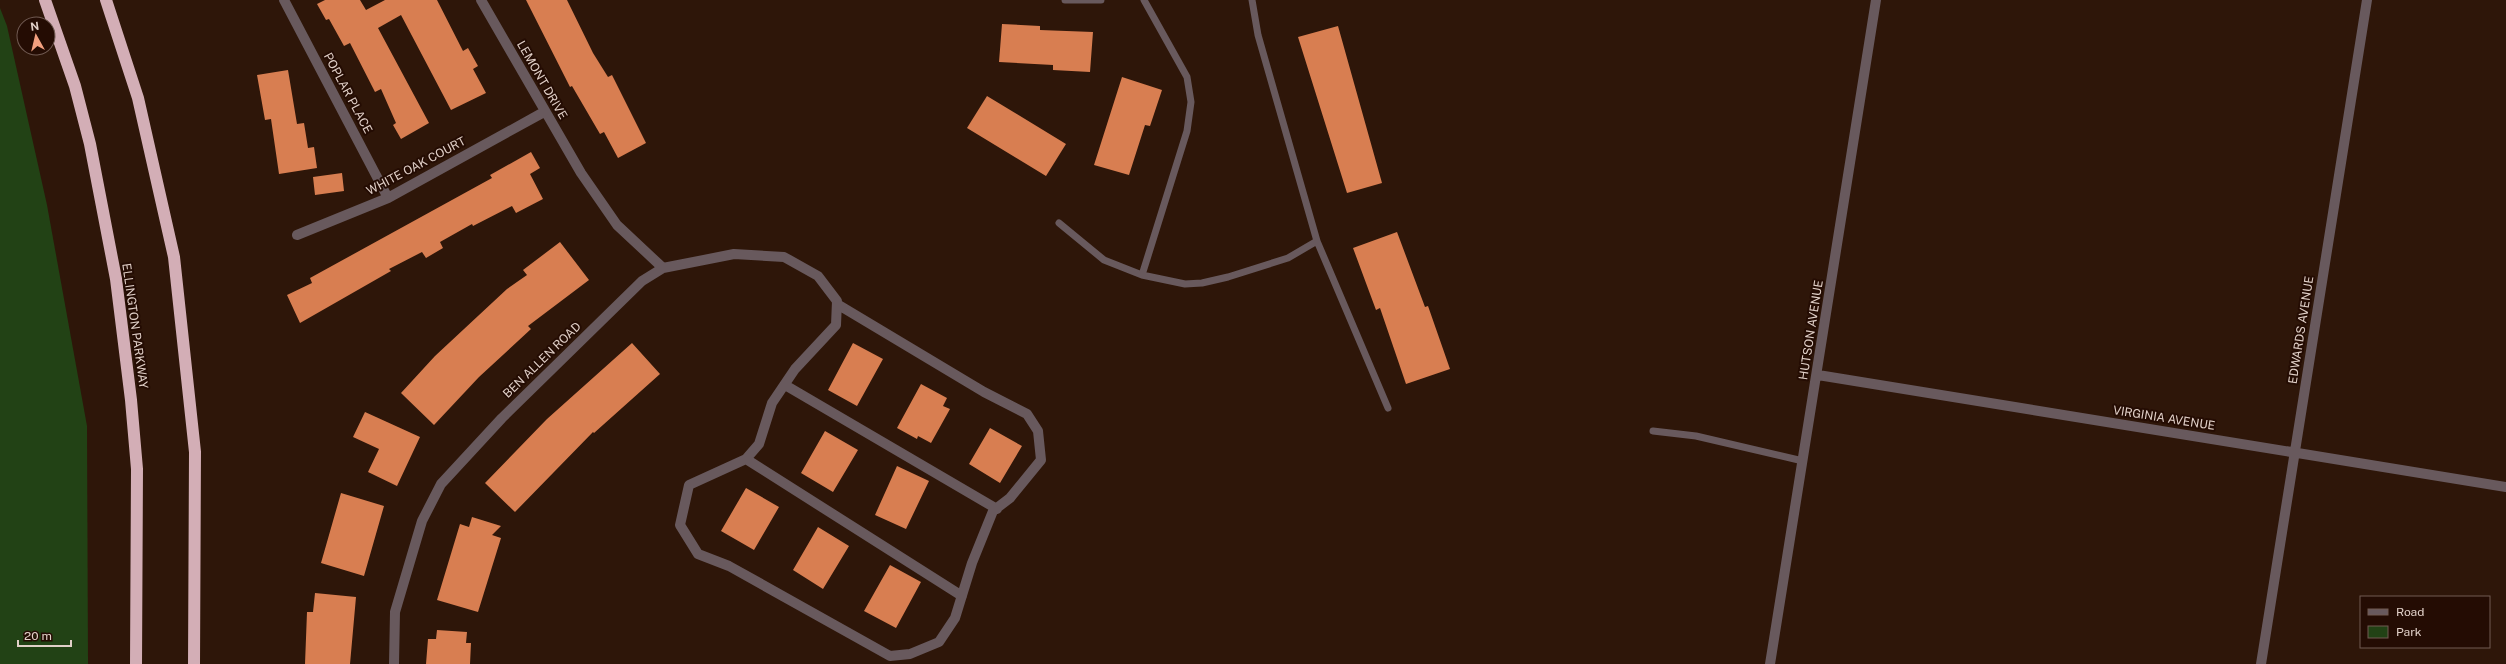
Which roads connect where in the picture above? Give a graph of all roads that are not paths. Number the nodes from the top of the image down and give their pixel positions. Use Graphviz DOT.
graph roads {
  1 [pos="45,0"];
  2 [pos="106,0"];
  3 [pos="284,0"];
  4 [pos="481,0"];
  5 [pos="1065,0"];
  6 [pos="1101,0"];
  7 [pos="1144,0"];
  8 [pos="1252,0"];
  9 [pos="1876,0"];
  10 [pos="2367,0"];
  11 [pos="544,112"];
  12 [pos="388,198"];
  13 [pos="1059,224"];
  14 [pos="297,235"];
  15 [pos="1317,241"];
  16 [pos="663,268"];
  17 [pos="1142,275"];
  18 [pos="837,304"];
  19 [pos="1818,374"];
  20 [pos="785,384"];
  21 [pos="1388,408"];
  22 [pos="1653,431"];
  23 [pos="2294,453"];
  24 [pos="746,459"];
  25 [pos="1803,460"];
  26 [pos="2506,487"];
  27 [pos="997,509"];
  28 [pos="962,596"];
  29 [pos="136,664"];
  30 [pos="194,664"];
  31 [pos="394,664"];
  32 [pos="1770,664"];
  33 [pos="2261,664"];
  1 -- 29 [label="highway, ELLINGTON PARKWAY"];
  2 -- 30 [label="highway"];
  3 -- 12 [label="street, POPLAR PLACE"];
  4 -- 11 [label="street, LEMONT DRIVE"];
  5 -- 6 [label="lane"];
  7 -- 17 [label="lane"];
  8 -- 15 [label="lane"];
  9 -- 19 [label="street, HUTSON AVENUE"];
  10 -- 23 [label="street, EDWARDS AVENUE"];
  11 -- 12 [label="street, WHITE OAK COURT"];
  11 -- 16 [label="street, LEMONT DRIVE"];
  12 -- 14 [label="street, WHITE OAK COURT"];
  13 -- 17 [label="lane"];
  15 -- 17 [label="lane"];
  15 -- 21 [label="lane"];
  16 -- 18 [label="street, BEN ALLEN ROAD"];
  16 -- 31 [label="street, BEN ALLEN ROAD"];
  18 -- 20 [label="street"];
  18 -- 27 [label="street"];
  19 -- 23 [label="street, VIRGINIA AVENUE"];
  19 -- 25 [label="street, HUTSON AVENUE"];
  20 -- 24 [label="street"];
  20 -- 27 [label="street"];
  22 -- 25 [label="lane"];
  23 -- 26 [label="street, VIRGINIA AVENUE"];
  23 -- 33 [label="street, EDWARDS AVENUE"];
  24 -- 28 [label="street"];
  24 -- 28 [label="street"];
  25 -- 32 [label="street, HUTSON AVENUE"];
  27 -- 28 [label="street"];
}
